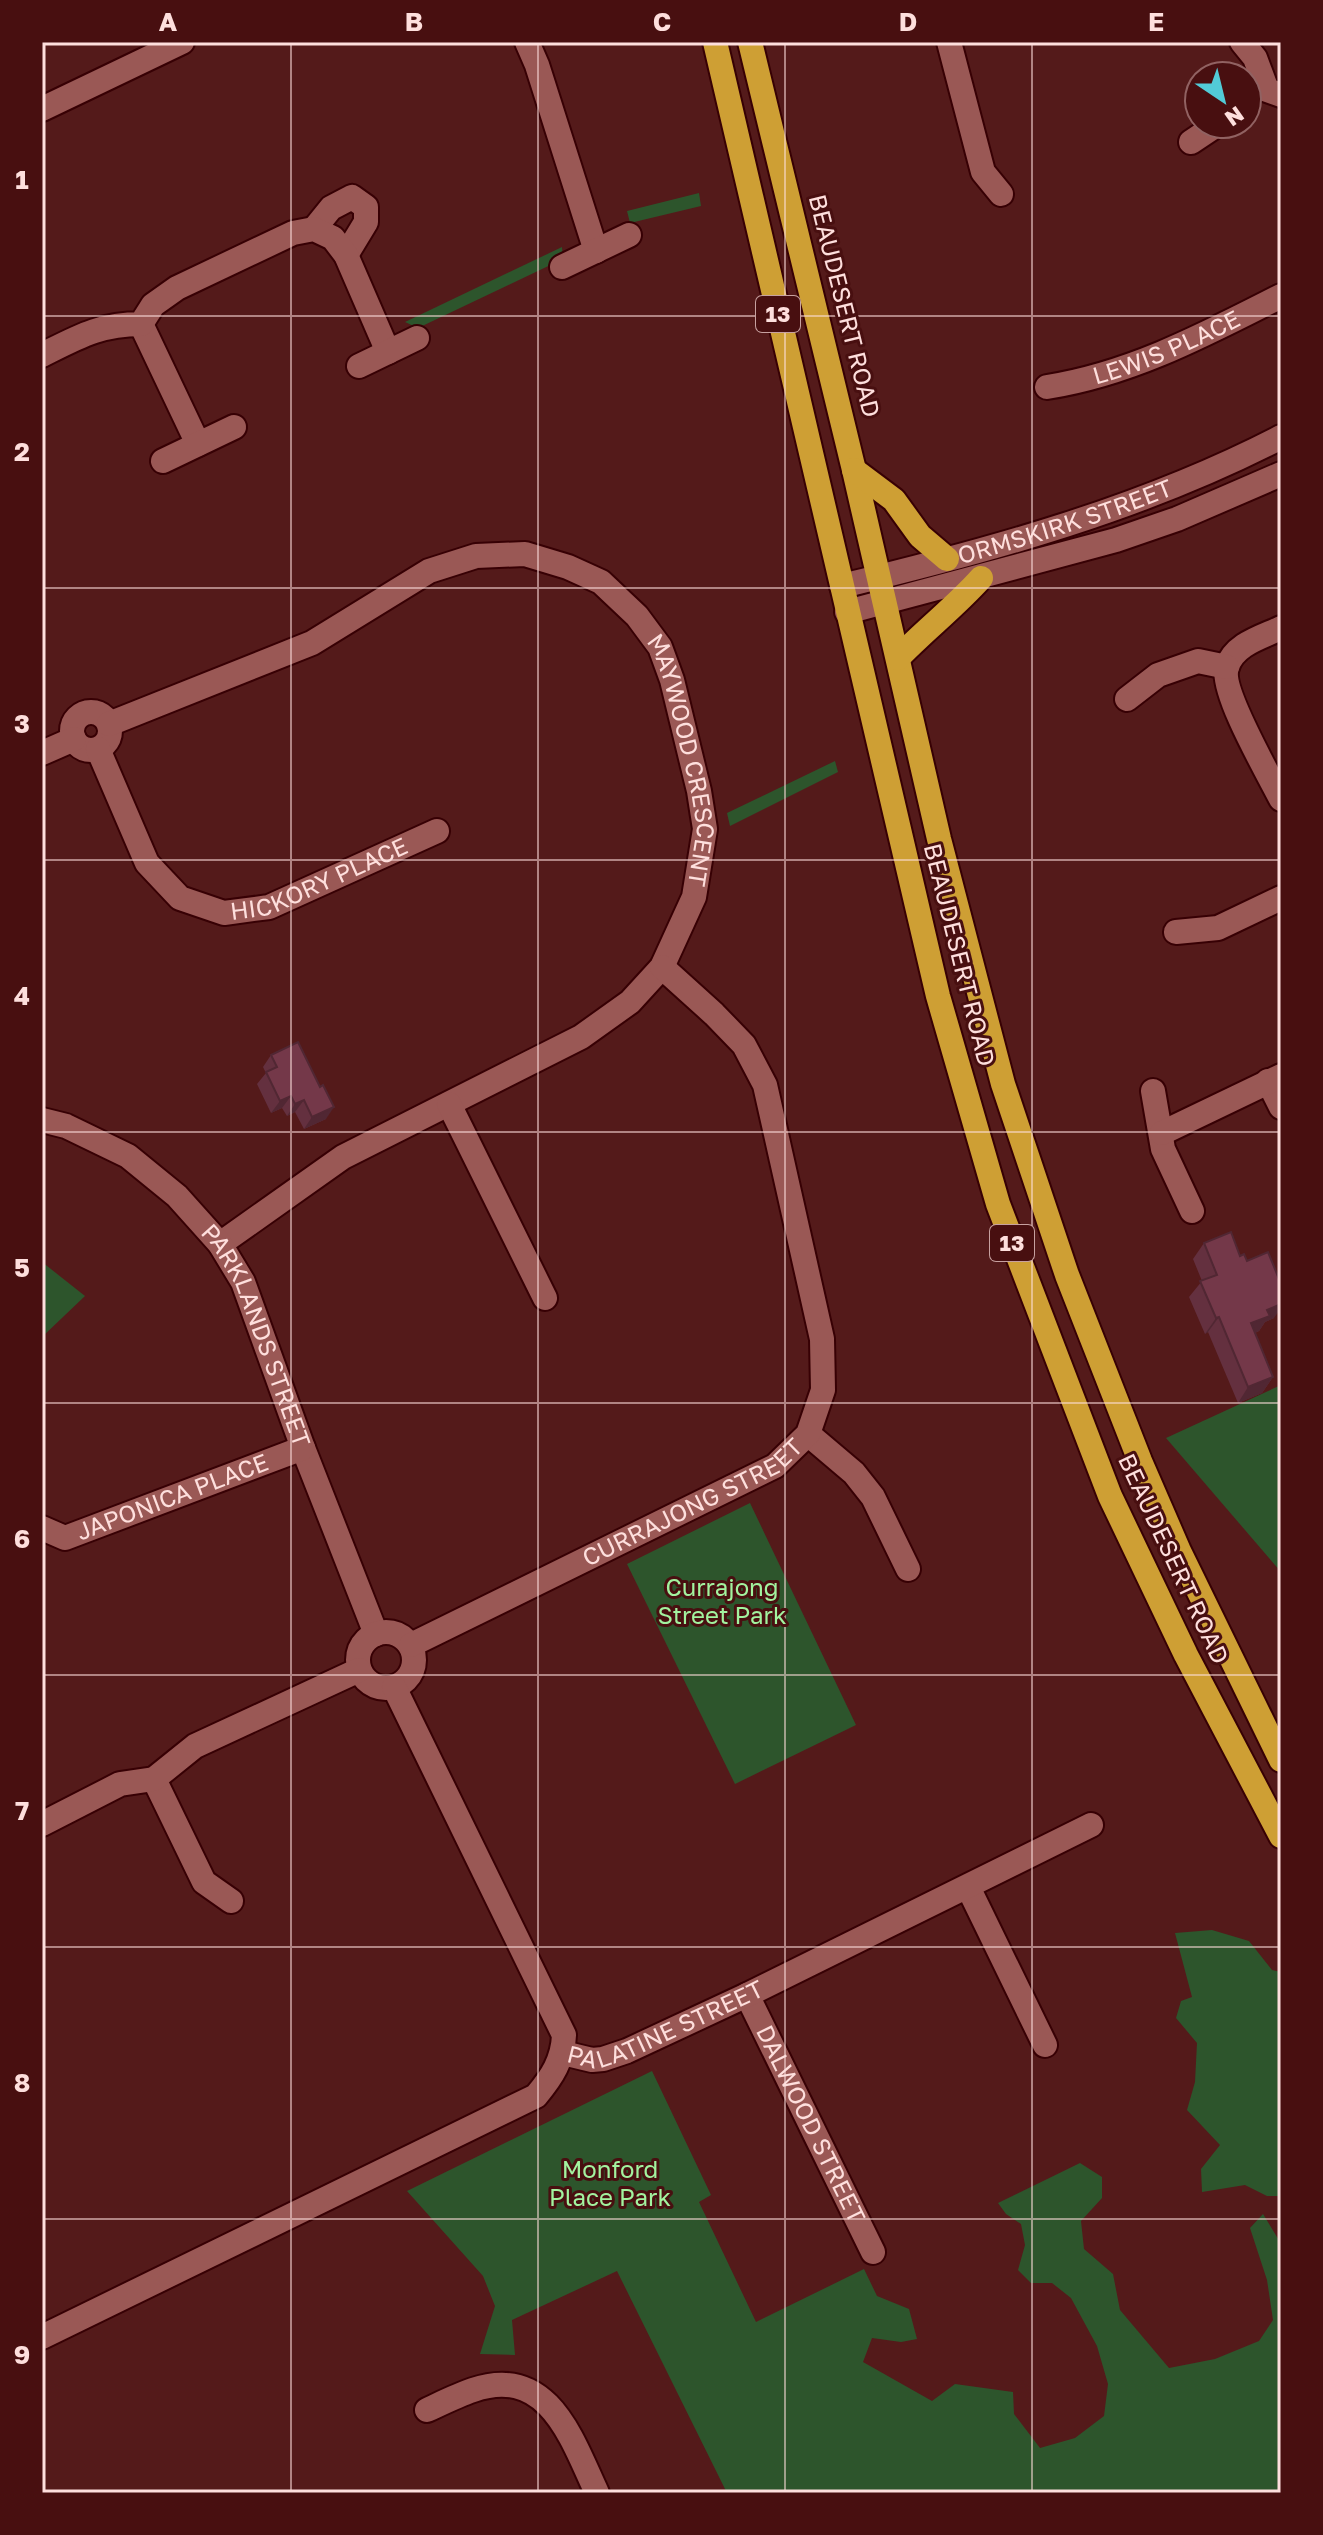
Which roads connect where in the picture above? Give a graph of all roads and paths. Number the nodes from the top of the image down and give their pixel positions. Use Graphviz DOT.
graph roads {
  1 [pos="182,42"];
  2 [pos="527,42"];
  3 [pos="715,42"];
  4 [pos="750,42"];
  5 [pos="949,42"];
  6 [pos="1242,42"];
  7 [pos="1265,96"];
  8 [pos="44,102"];
  9 [pos="1194,140"];
  10 [pos="1191,142"];
  11 [pos="1001,194"];
  12 [pos="314,229"];
  13 [pos="629,235"];
  14 [pos="596,251"];
  15 [pos="346,255"];
  16 [pos="562,267"];
  17 [pos="1281,296"];
  18 [pos="141,324"];
  19 [pos="417,338"];
  20 [pos="388,352"];
  21 [pos="42,355"];
  22 [pos="359,366"];
  23 [pos="1047,387"];
  24 [pos="234,427"];
  25 [pos="1281,437"];
  26 [pos="198,444"];
  27 [pos="163,461"];
  28 [pos="854,470"];
  29 [pos="1281,474"];
  30 [pos="947,559"];
  31 [pos="878,577"];
  32 [pos="981,578"];
  33 [pos="842,586"];
  34 [pos="885,602"];
  35 [pos="847,612"];
  36 [pos="1281,628"];
  37 [pos="898,658"];
  38 [pos="1227,667"];
  39 [pos="1127,699"];
  40 [pos="109,724"];
  41 [pos="74,739"];
  42 [pos="98,749"];
  43 [pos="42,753"];
  44 [pos="1281,799"];
  45 [pos="437,831"];
  46 [pos="1281,898"];
  47 [pos="1176,932"];
  48 [pos="662,967"];
  49 [pos="1275,1078"];
  50 [pos="1153,1091"];
  51 [pos="449,1104"];
  52 [pos="1281,1107"];
  53 [pos="42,1120"];
  54 [pos="1162,1133"];
  55 [pos="1192,1211"];
  56 [pos="220,1244"];
  57 [pos="545,1298"];
  58 [pos="808,1434"];
  59 [pos="303,1448"];
  60 [pos="42,1528"];
  61 [pos="908,1569"];
  62 [pos="376,1634"];
  63 [pos="411,1645"];
  64 [pos="359,1670"];
  65 [pos="394,1687"];
  66 [pos="1281,1760"];
  67 [pos="154,1779"];
  68 [pos="42,1824"];
  69 [pos="1091,1825"];
  70 [pos="1281,1836"];
  71 [pos="968,1887"];
  72 [pos="231,1901"];
  73 [pos="747,1995"];
  74 [pos="1045,2045"];
  75 [pos="563,2053"];
  76 [pos="873,2252"];
  77 [pos="42,2337"];
  78 [pos="427,2410"];
  79 [pos="597,2493"];
  1 -- 8 [label="street"];
  2 -- 14 [label="street"];
  3 -- 33 [label="highway, BEAUDESERT ROAD / 13"];
  4 -- 28 [label="highway, BEAUDESERT ROAD / 13"];
  5 -- 11 [label="street"];
  6 -- 7 [label="street"];
  9 -- 10 [label="street"];
  12 -- 15 [label="street"];
  12 -- 15 [label="street"];
  12 -- 18 [label="street"];
  13 -- 14 [label="street"];
  14 -- 16 [label="street"];
  15 -- 20 [label="street"];
  17 -- 23 [label="street, LEWIS PLACE"];
  18 -- 21 [label="street"];
  18 -- 26 [label="street"];
  19 -- 20 [label="street"];
  20 -- 22 [label="street"];
  24 -- 26 [label="street"];
  25 -- 30 [label="street, ORMSKIRK STREET"];
  26 -- 27 [label="street"];
  28 -- 30 [label="highway"];
  28 -- 31 [label="highway, BEAUDESERT ROAD / 13"];
  29 -- 32 [label="street, ORMSKIRK STREET"];
  30 -- 31 [label="street, ORMSKIRK STREET"];
  31 -- 33 [label="street, ORMSKIRK STREET"];
  31 -- 34 [label="highway, BEAUDESERT ROAD / 13"];
  32 -- 34 [label="street, ORMSKIRK STREET"];
  32 -- 37 [label="highway"];
  33 -- 35 [label="highway, BEAUDESERT ROAD / 13"];
  34 -- 35 [label="street, ORMSKIRK STREET"];
  34 -- 37 [label="highway, BEAUDESERT ROAD / 13"];
  35 -- 70 [label="highway, BEAUDESERT ROAD / 13"];
  36 -- 38 [label="street"];
  37 -- 66 [label="highway, BEAUDESERT ROAD / 13"];
  38 -- 39 [label="street"];
  38 -- 44 [label="street"];
  40 -- 41 [label="street"];
  40 -- 42 [label="street"];
  40 -- 48 [label="street, MAYWOOD CRESCENT"];
  41 -- 42 [label="street"];
  41 -- 43 [label="street"];
  42 -- 45 [label="street, HICKORY PLACE"];
  46 -- 47 [label="street"];
  48 -- 51 [label="street, MAYWOOD CRESCENT"];
  48 -- 58 [label="street, CURRAJONG STREET"];
  49 -- 52 [label="street"];
  49 -- 54 [label="street"];
  50 -- 54 [label="street"];
  51 -- 56 [label="street, MAYWOOD CRESCENT"];
  51 -- 57 [label="street"];
  53 -- 56 [label="street, PARKLANDS STREET"];
  54 -- 55 [label="street"];
  56 -- 59 [label="street, PARKLANDS STREET"];
  58 -- 61 [label="street"];
  58 -- 63 [label="street, CURRAJONG STREET"];
  59 -- 60 [label="street, JAPONICA PLACE"];
  59 -- 62 [label="street, PARKLANDS STREET"];
  62 -- 63 [label="street"];
  62 -- 64 [label="street"];
  63 -- 65 [label="street"];
  64 -- 65 [label="street"];
  64 -- 67 [label="street"];
  65 -- 75 [label="street"];
  67 -- 68 [label="street"];
  67 -- 72 [label="street"];
  69 -- 71 [label="street, PALATINE STREET"];
  71 -- 73 [label="street, PALATINE STREET"];
  71 -- 74 [label="street"];
  73 -- 75 [label="street, PALATINE STREET"];
  73 -- 76 [label="street, DALWOOD STREET"];
  75 -- 77 [label="street, PALATINE STREET"];
  78 -- 79 [label="street"];
}
